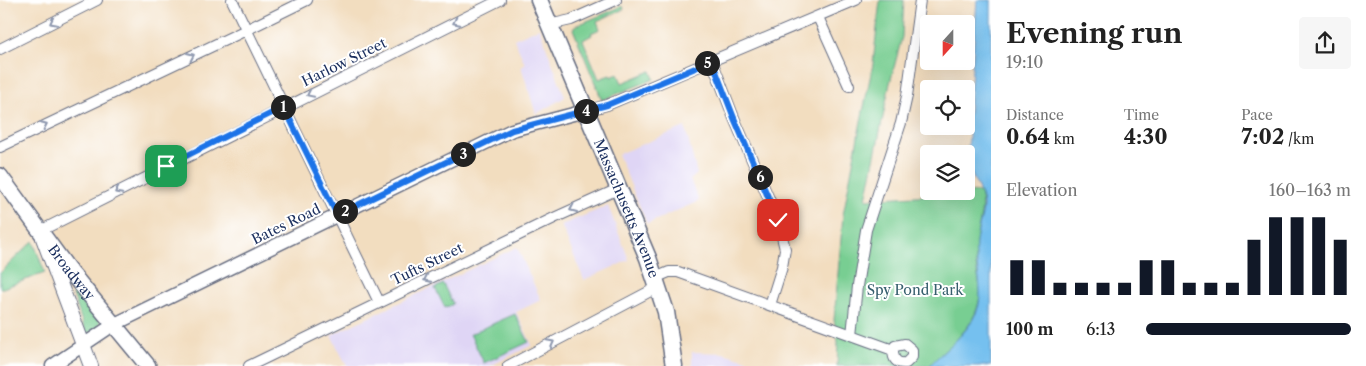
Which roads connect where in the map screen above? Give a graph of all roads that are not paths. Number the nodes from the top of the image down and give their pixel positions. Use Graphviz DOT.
graph roads {
  1 [pos="97,0"];
  2 [pos="232,0"];
  3 [pos="307,0"];
  4 [pos="500,0"];
  5 [pos="539,0"];
  6 [pos="616,0"];
  7 [pos="856,0"];
  8 [pos="920,0"];
  9 [pos="818,17"];
  10 [pos="549,24"];
  11 [pos="246,30"];
  12 [pos="0,50"];
  13 [pos="712,61"];
  14 [pos="849,86"];
  15 [pos="284,107"];
  16 [pos="585,111"];
  17 [pos="0,147"];
  18 [pos="0,176"];
  19 [pos="618,189"];
  20 [pos="337,215"];
  21 [pos="40,231"];
  22 [pos="656,283"];
  23 [pos="379,302"];
  24 [pos="770,305"];
  25 [pos="113,325"];
  26 [pos="852,336"];
  27 [pos="82,344"];
  28 [pos="893,350"];
  29 [pos="52,366"];
  30 [pos="91,366"];
  31 [pos="148,366"];
  32 [pos="249,366"];
  33 [pos="508,366"];
  34 [pos="674,366"];
  1 -- 12 [label="street, one-way"];
  2 -- 11 [label="street"];
  3 -- 11 [label="street"];
  4 -- 15 [label="street, Harlow Street, one-way"];
  5 -- 10 [label="highway, Massachusetts Avenue"];
  6 -- 10 [label="street"];
  7 -- 9 [label="street"];
  8 -- 26 [label="street"];
  9 -- 13 [label="street"];
  9 -- 14 [label="street"];
  10 -- 16 [label="highway, Massachusetts Avenue"];
  11 -- 15 [label="street"];
  17 -- 11 [label="street, one-way"];
  13 -- 16 [label="street"];
  13 -- 24 [label="street"];
  15 -- 20 [label="street"];
  15 -- 21 [label="street, Harlow Street, one-way"];
  16 -- 19 [label="highway, Massachusetts Avenue"];
  16 -- 20 [label="street, Bates Road"];
  18 -- 21 [label="main road, Broadway"];
  19 -- 22 [label="highway, Massachusetts Avenue"];
  19 -- 23 [label="street, Tufts Street, one-way"];
  20 -- 23 [label="street"];
  20 -- 25 [label="street, Bates Road"];
  21 -- 25 [label="main road, Broadway"];
  21 -- 27 [label="main road"];
  22 -- 24 [label="street"];
  33 -- 22 [label="street, one-way"];
  22 -- 34 [label="highway, Massachusetts Avenue"];
  23 -- 32 [label="street, Tufts Street"];
  24 -- 26 [label="street"];
  25 -- 27 [label="street, Bates Road"];
  25 -- 31 [label="main road, Broadway"];
  26 -- 28 [label="street"];
  27 -- 29 [label="street, Bates Road"];
  27 -- 30 [label="main road"];
}
